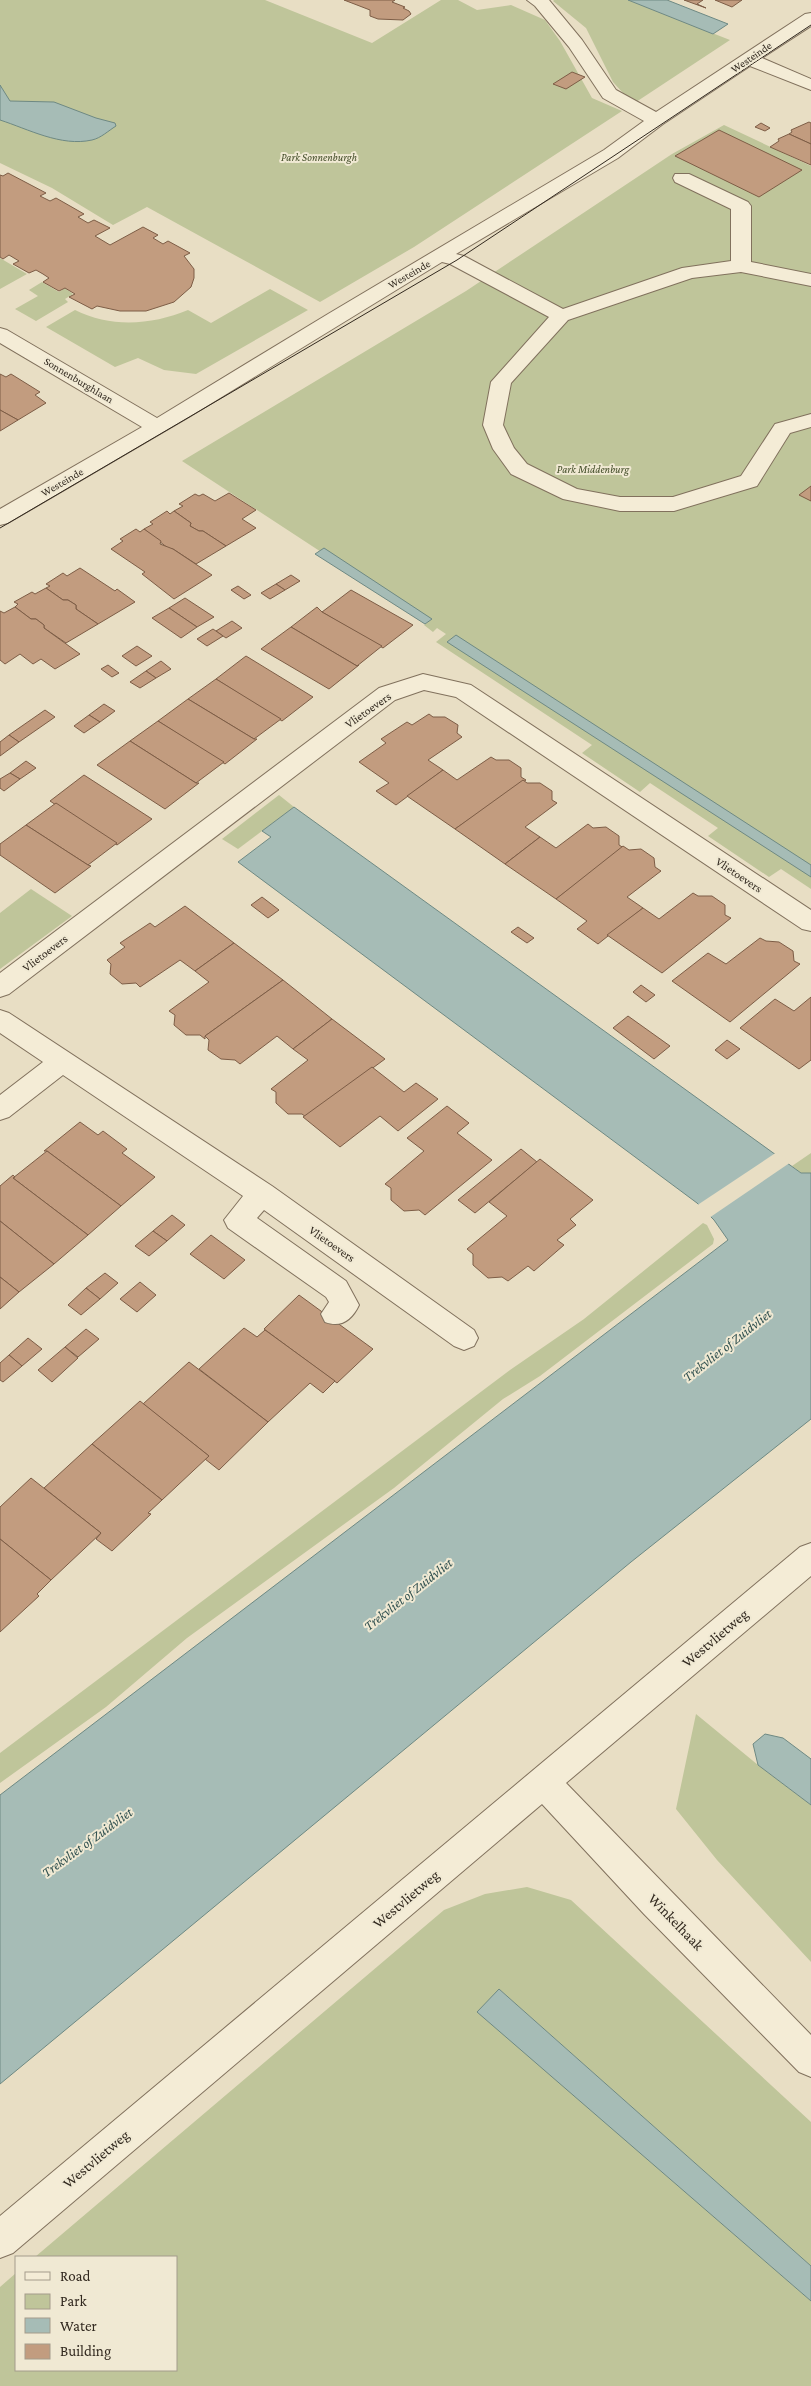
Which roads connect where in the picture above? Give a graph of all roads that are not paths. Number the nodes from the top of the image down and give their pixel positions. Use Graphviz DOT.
graph roads {
  1 [pos="536,0"];
  2 [pos="811,18"];
  3 [pos="748,59"];
  4 [pos="811,85"];
  5 [pos="657,120"];
  6 [pos="682,178"];
  7 [pos="440,256"];
  8 [pos="740,266"];
  9 [pos="811,280"];
  10 [pos="561,316"];
  11 [pos="0,334"];
  12 [pos="811,420"];
  13 [pos="157,427"];
  14 [pos="0,518"];
  15 [pos="811,922"];
  16 [pos="0,987"];
  17 [pos="0,1020"];
  18 [pos="62,1061"];
  19 [pos="0,1110"];
  20 [pos="262,1194"];
  21 [pos="335,1314"];
  22 [pos="464,1338"];
  23 [pos="811,1557"];
  24 [pos="544,1782"];
  25 [pos="811,2060"];
  26 [pos="0,2240"];
  1 -- 5 [label="street"];
  2 -- 3 [label="street, Westeinde"];
  3 -- 4 [label="street"];
  3 -- 5 [label="street, Westeinde"];
  5 -- 7 [label="street, Westeinde"];
  6 -- 8 [label="street"];
  7 -- 10 [label="street"];
  7 -- 13 [label="street, Westeinde"];
  8 -- 9 [label="street"];
  8 -- 10 [label="street"];
  10 -- 12 [label="street"];
  11 -- 13 [label="street, Sonnenburghlaan"];
  13 -- 14 [label="street, Westeinde"];
  15 -- 16 [label="street, Vlietoevers"];
  17 -- 18 [label="street, Vlietoevers"];
  18 -- 19 [label="street"];
  18 -- 20 [label="street, Vlietoevers"];
  20 -- 21 [label="street"];
  20 -- 22 [label="street, Vlietoevers"];
  23 -- 24 [label="street, Westvlietweg"];
  24 -- 25 [label="street, Winkelhaak"];
  24 -- 26 [label="street, Westvlietweg"];
}
